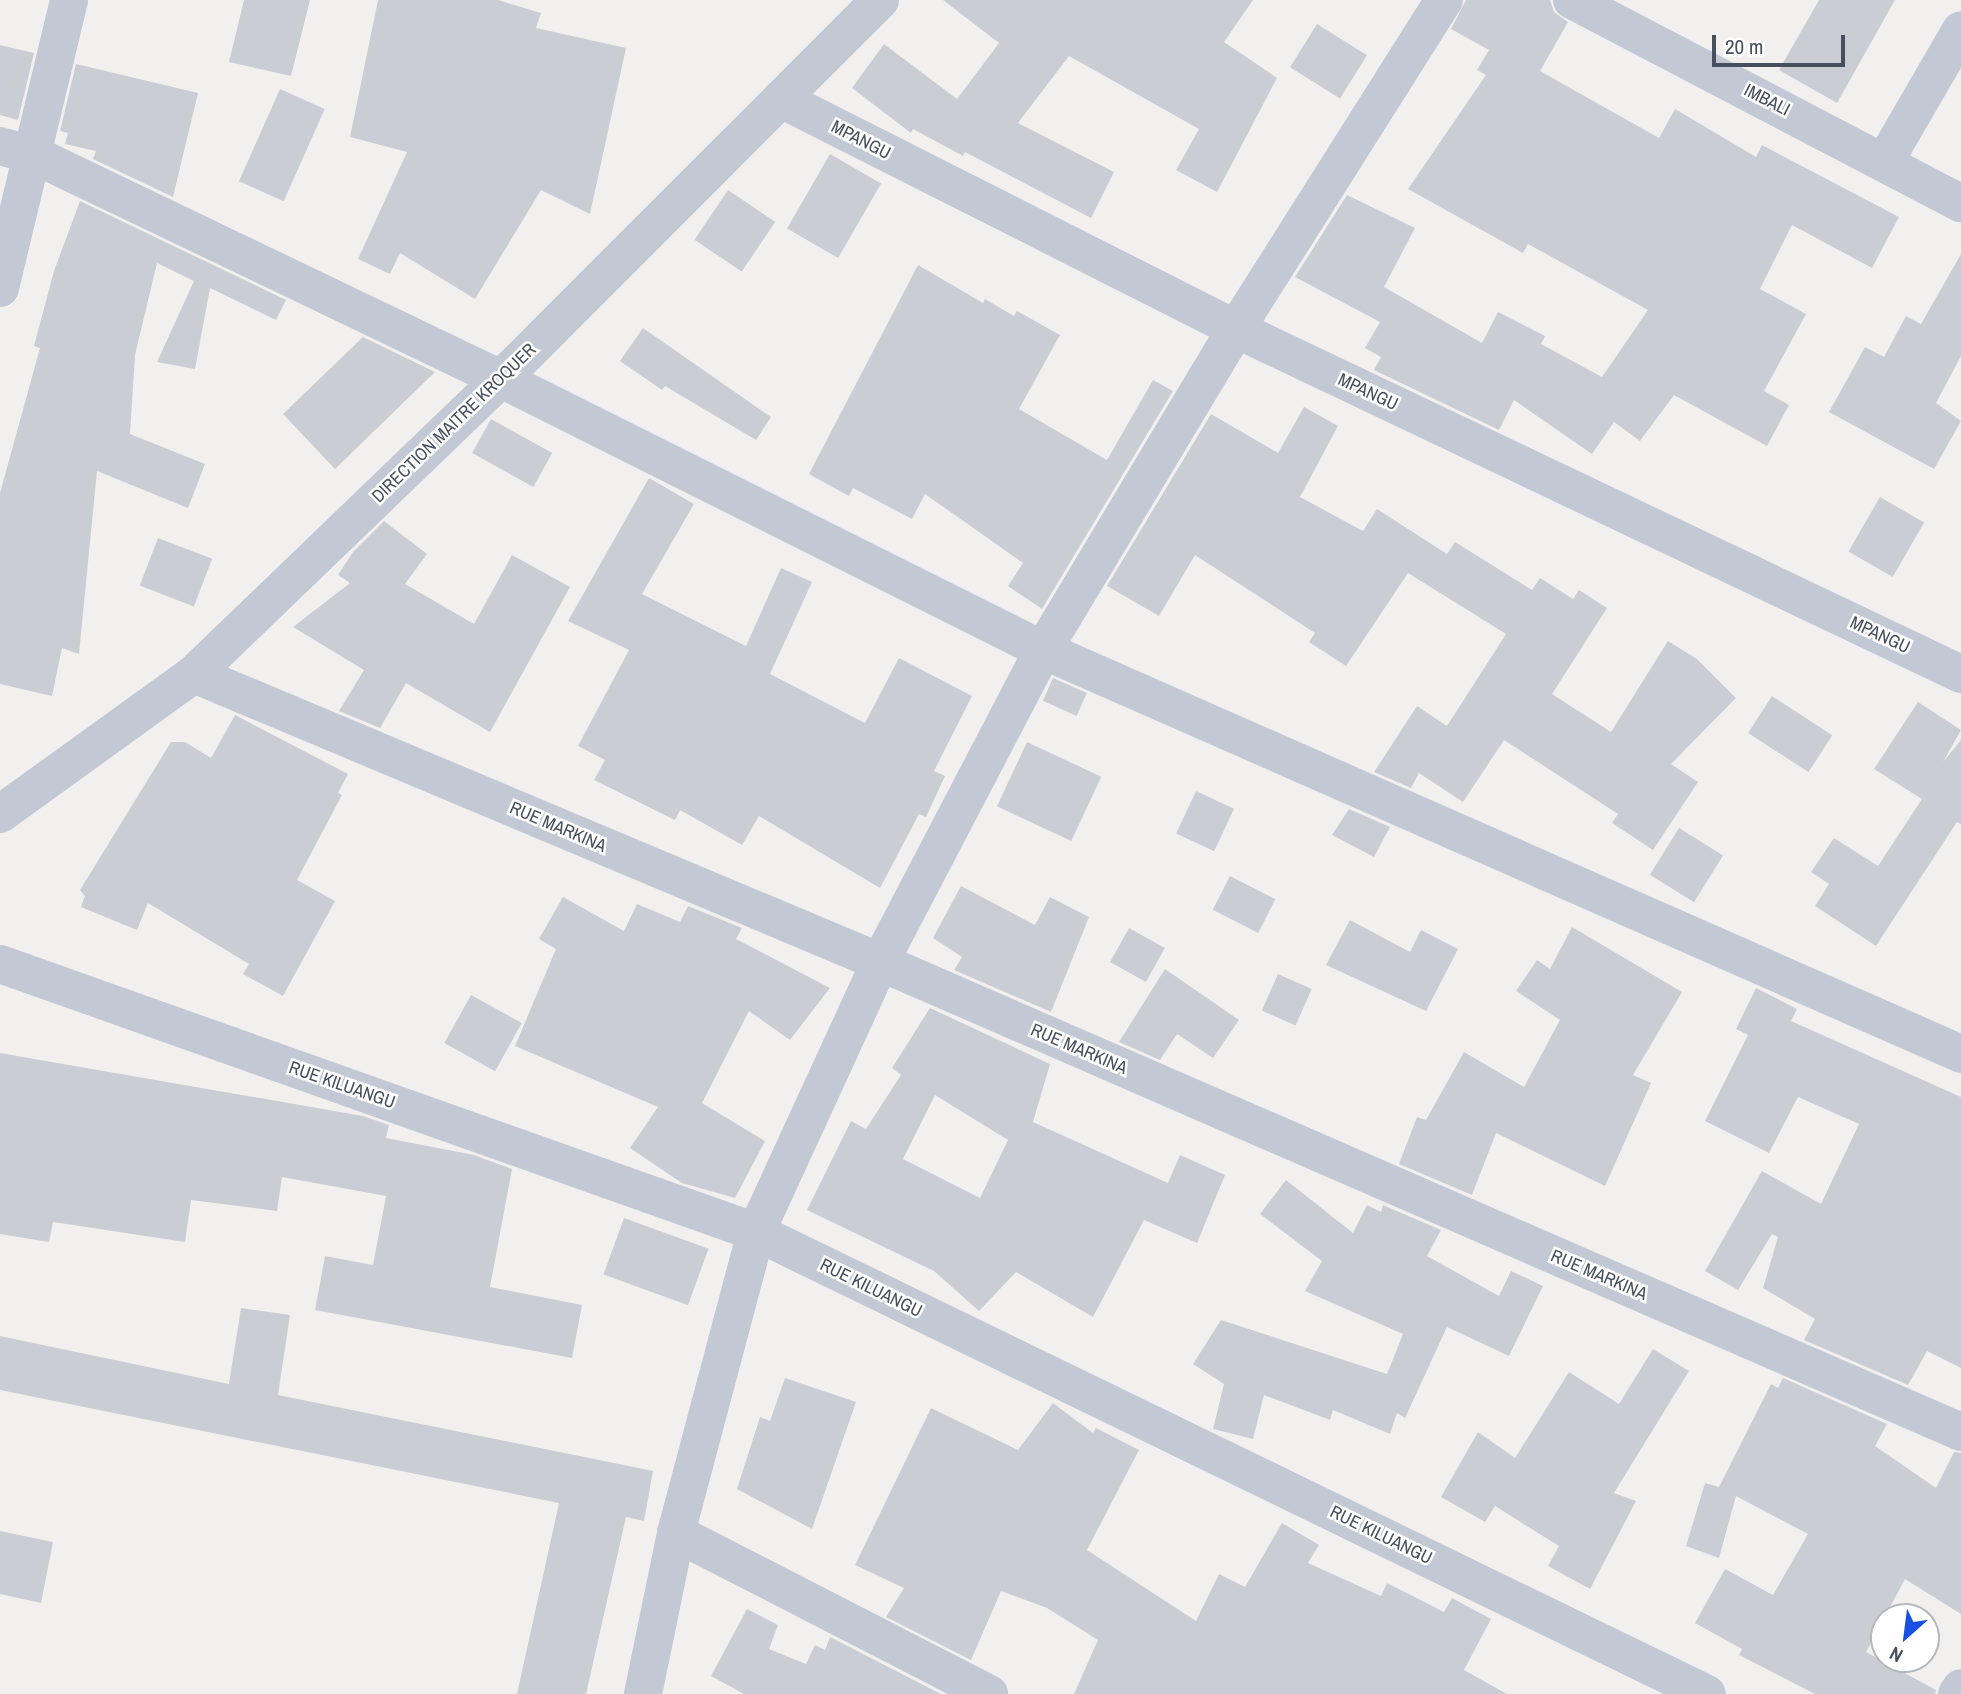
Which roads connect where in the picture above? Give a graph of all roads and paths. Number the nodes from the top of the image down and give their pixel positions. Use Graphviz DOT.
graph roads {
  1 [pos="69,0"];
  2 [pos="880,0"];
  3 [pos="1444,0"];
  4 [pos="1572,0"];
  5 [pos="1961,30"];
  6 [pos="781,99"];
  7 [pos="17,150"];
  8 [pos="1885,161"];
  9 [pos="1961,203"];
  10 [pos="0,288"];
  11 [pos="1236,329"];
  12 [pos="501,379"];
  13 [pos="1042,650"];
  14 [pos="194,674"];
  15 [pos="1961,674"];
  16 [pos="0,814"];
  17 [pos="880,962"];
  18 [pos="0,964"];
  19 [pos="1961,1054"];
  20 [pos="756,1232"];
  21 [pos="1961,1432"];
  22 [pos="676,1533"];
  23 [pos="1961,1688"];
  24 [pos="643,1694"];
  25 [pos="989,1694"];
  26 [pos="1707,1694"];
  27 [pos="1957,1694"];
  1 -- 7 [label="street"];
  2 -- 6 [label="street, DIRECTION MAITRE KROQUER"];
  3 -- 11 [label="street"];
  4 -- 8 [label="street, IMBALI"];
  5 -- 8 [label="street"];
  6 -- 11 [label="street, MPANGU"];
  6 -- 12 [label="street, DIRECTION MAITRE KROQUER"];
  7 -- 10 [label="street"];
  7 -- 12 [label="street"];
  8 -- 9 [label="street, IMBALI"];
  11 -- 13 [label="street"];
  11 -- 15 [label="street, MPANGU"];
  12 -- 13 [label="street"];
  12 -- 14 [label="street, DIRECTION MAITRE KROQUER"];
  13 -- 17 [label="street"];
  13 -- 19 [label="street"];
  14 -- 16 [label="street, DIRECTION MAITRE KROQUER"];
  14 -- 17 [label="street, RUE MARKINA"];
  17 -- 20 [label="street"];
  17 -- 21 [label="street, RUE MARKINA"];
  18 -- 20 [label="street, RUE KILUANGU"];
  20 -- 22 [label="street"];
  20 -- 26 [label="street, RUE KILUANGU"];
  22 -- 24 [label="street"];
  22 -- 25 [label="street"];
  23 -- 27 [label="street"];
}
